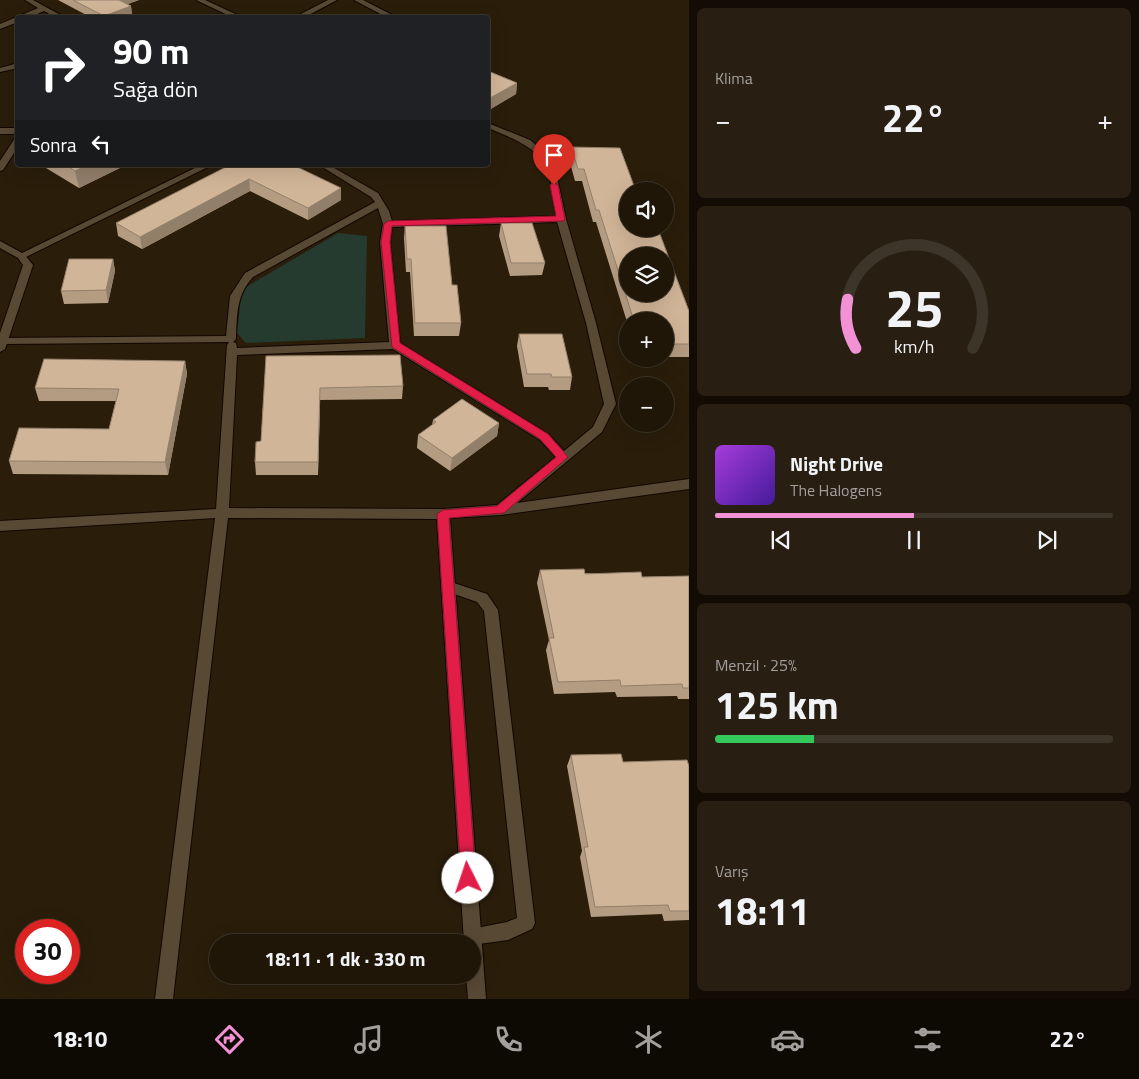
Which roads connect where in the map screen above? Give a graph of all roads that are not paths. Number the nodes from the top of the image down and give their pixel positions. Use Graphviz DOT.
graph roads {
  1 [pos="28,0"];
  2 [pos="199,0"];
  3 [pos="334,0"];
  4 [pos="357,0"];
  5 [pos="44,8"];
  6 [pos="29,15"];
  7 [pos="57,15"];
  8 [pos="234,15"];
  9 [pos="302,15"];
  10 [pos="390,15"];
  11 [pos="15,20"];
  12 [pos="0,27"];
  13 [pos="15,66"];
  14 [pos="0,70"];
  15 [pos="490,126"];
  16 [pos="0,131"];
  17 [pos="15,131"];
  18 [pos="15,145"];
  19 [pos="204,167"];
  20 [pos="326,167"];
  21 [pos="0,168"];
  22 [pos="380,203"];
  23 [pos="561,219"];
  24 [pos="388,224"];
  25 [pos="0,244"];
  26 [pos="21,256"];
  27 [pos="1,345"];
  28 [pos="232,345"];
  29 [pos="395,345"];
  30 [pos="563,457"];
  31 [pos="689,484"];
  32 [pos="500,510"];
  33 [pos="222,513"];
  34 [pos="443,514"];
  35 [pos="0,526"];
  36 [pos="448,586"];
  37 [pos="472,934"];
  38 [pos="481,935"];
  39 [pos="476,984"];
  40 [pos="164,999"];
  41 [pos="477,999"];
  1 -- 5 [label="street"];
  2 -- 8 [label="street"];
  3 -- 9 [label="street"];
  4 -- 10 [label="street"];
  5 -- 6 [label="street"];
  5 -- 7 [label="street"];
  11 -- 12 [label="street"];
  13 -- 14 [label="street"];
  15 -- 23 [label="street"];
  16 -- 17 [label="street"];
  18 -- 21 [label="street"];
  19 -- 26 [label="street"];
  20 -- 22 [label="street"];
  22 -- 24 [label="street"];
  22 -- 28 [label="street"];
  23 -- 24 [label="street"];
  23 -- 30 [label="street"];
  24 -- 29 [label="street"];
  25 -- 26 [label="street"];
  26 -- 27 [label="street"];
  27 -- 28 [label="street"];
  28 -- 29 [label="street"];
  28 -- 33 [label="street"];
  29 -- 30 [label="street"];
  30 -- 32 [label="street"];
  31 -- 32 [label="street"];
  32 -- 34 [label="street"];
  33 -- 34 [label="street"];
  33 -- 35 [label="street"];
  33 -- 40 [label="street"];
  34 -- 36 [label="street"];
  36 -- 37 [label="street"];
  36 -- 38 [label="street"];
  39 -- 41 [label="street"];
}
